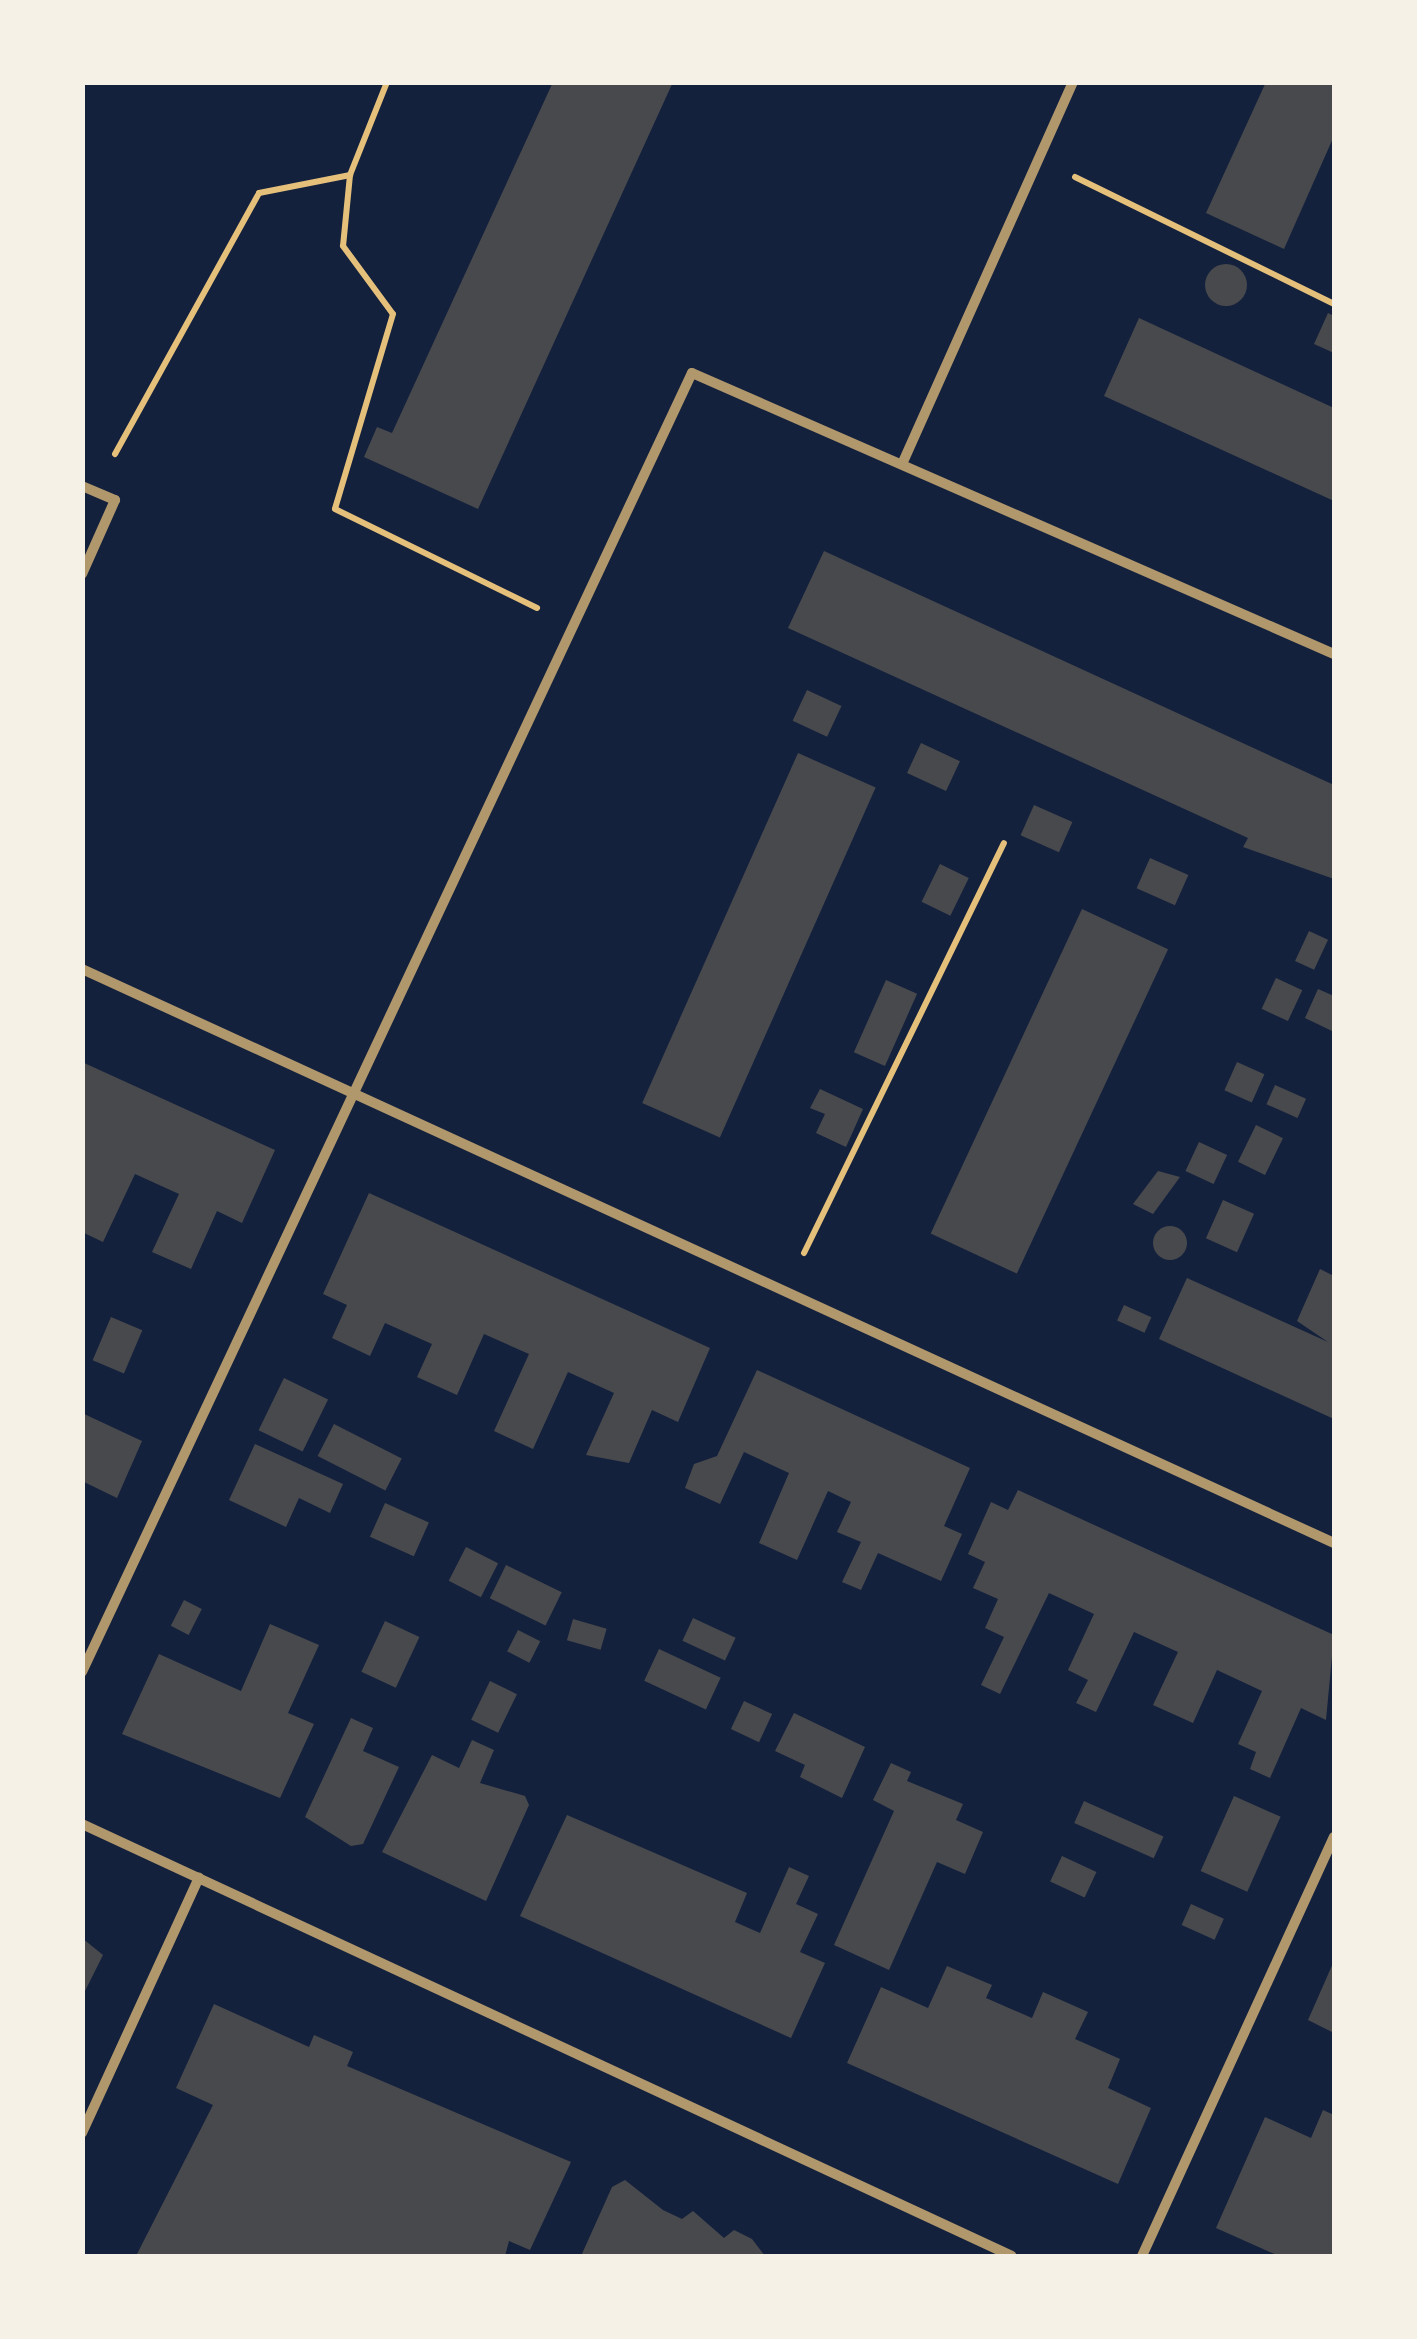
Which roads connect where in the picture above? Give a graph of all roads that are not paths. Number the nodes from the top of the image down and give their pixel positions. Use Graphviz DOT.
graph roads {
  1 [pos="1073,82"];
  2 [pos="903,462"];
  3 [pos="82,486"];
  4 [pos="82,574"];
  5 [pos="1334,654"];
  6 [pos="82,969"];
  7 [pos="357,1092"];
  8 [pos="1334,1543"];
  9 [pos="82,1672"];
  10 [pos="82,1824"];
  11 [pos="1334,1838"];
  12 [pos="199,1877"];
  13 [pos="82,2133"];
  14 [pos="1012,2256"];
  15 [pos="1142,2256"];
  1 -- 2 [label="street"];
  2 -- 5 [label="street"];
  2 -- 7 [label="street"];
  3 -- 4 [label="street"];
  6 -- 7 [label="street"];
  7 -- 8 [label="street"];
  7 -- 9 [label="street"];
  10 -- 12 [label="street"];
  11 -- 15 [label="street"];
  12 -- 13 [label="street"];
  12 -- 14 [label="street"];
}
